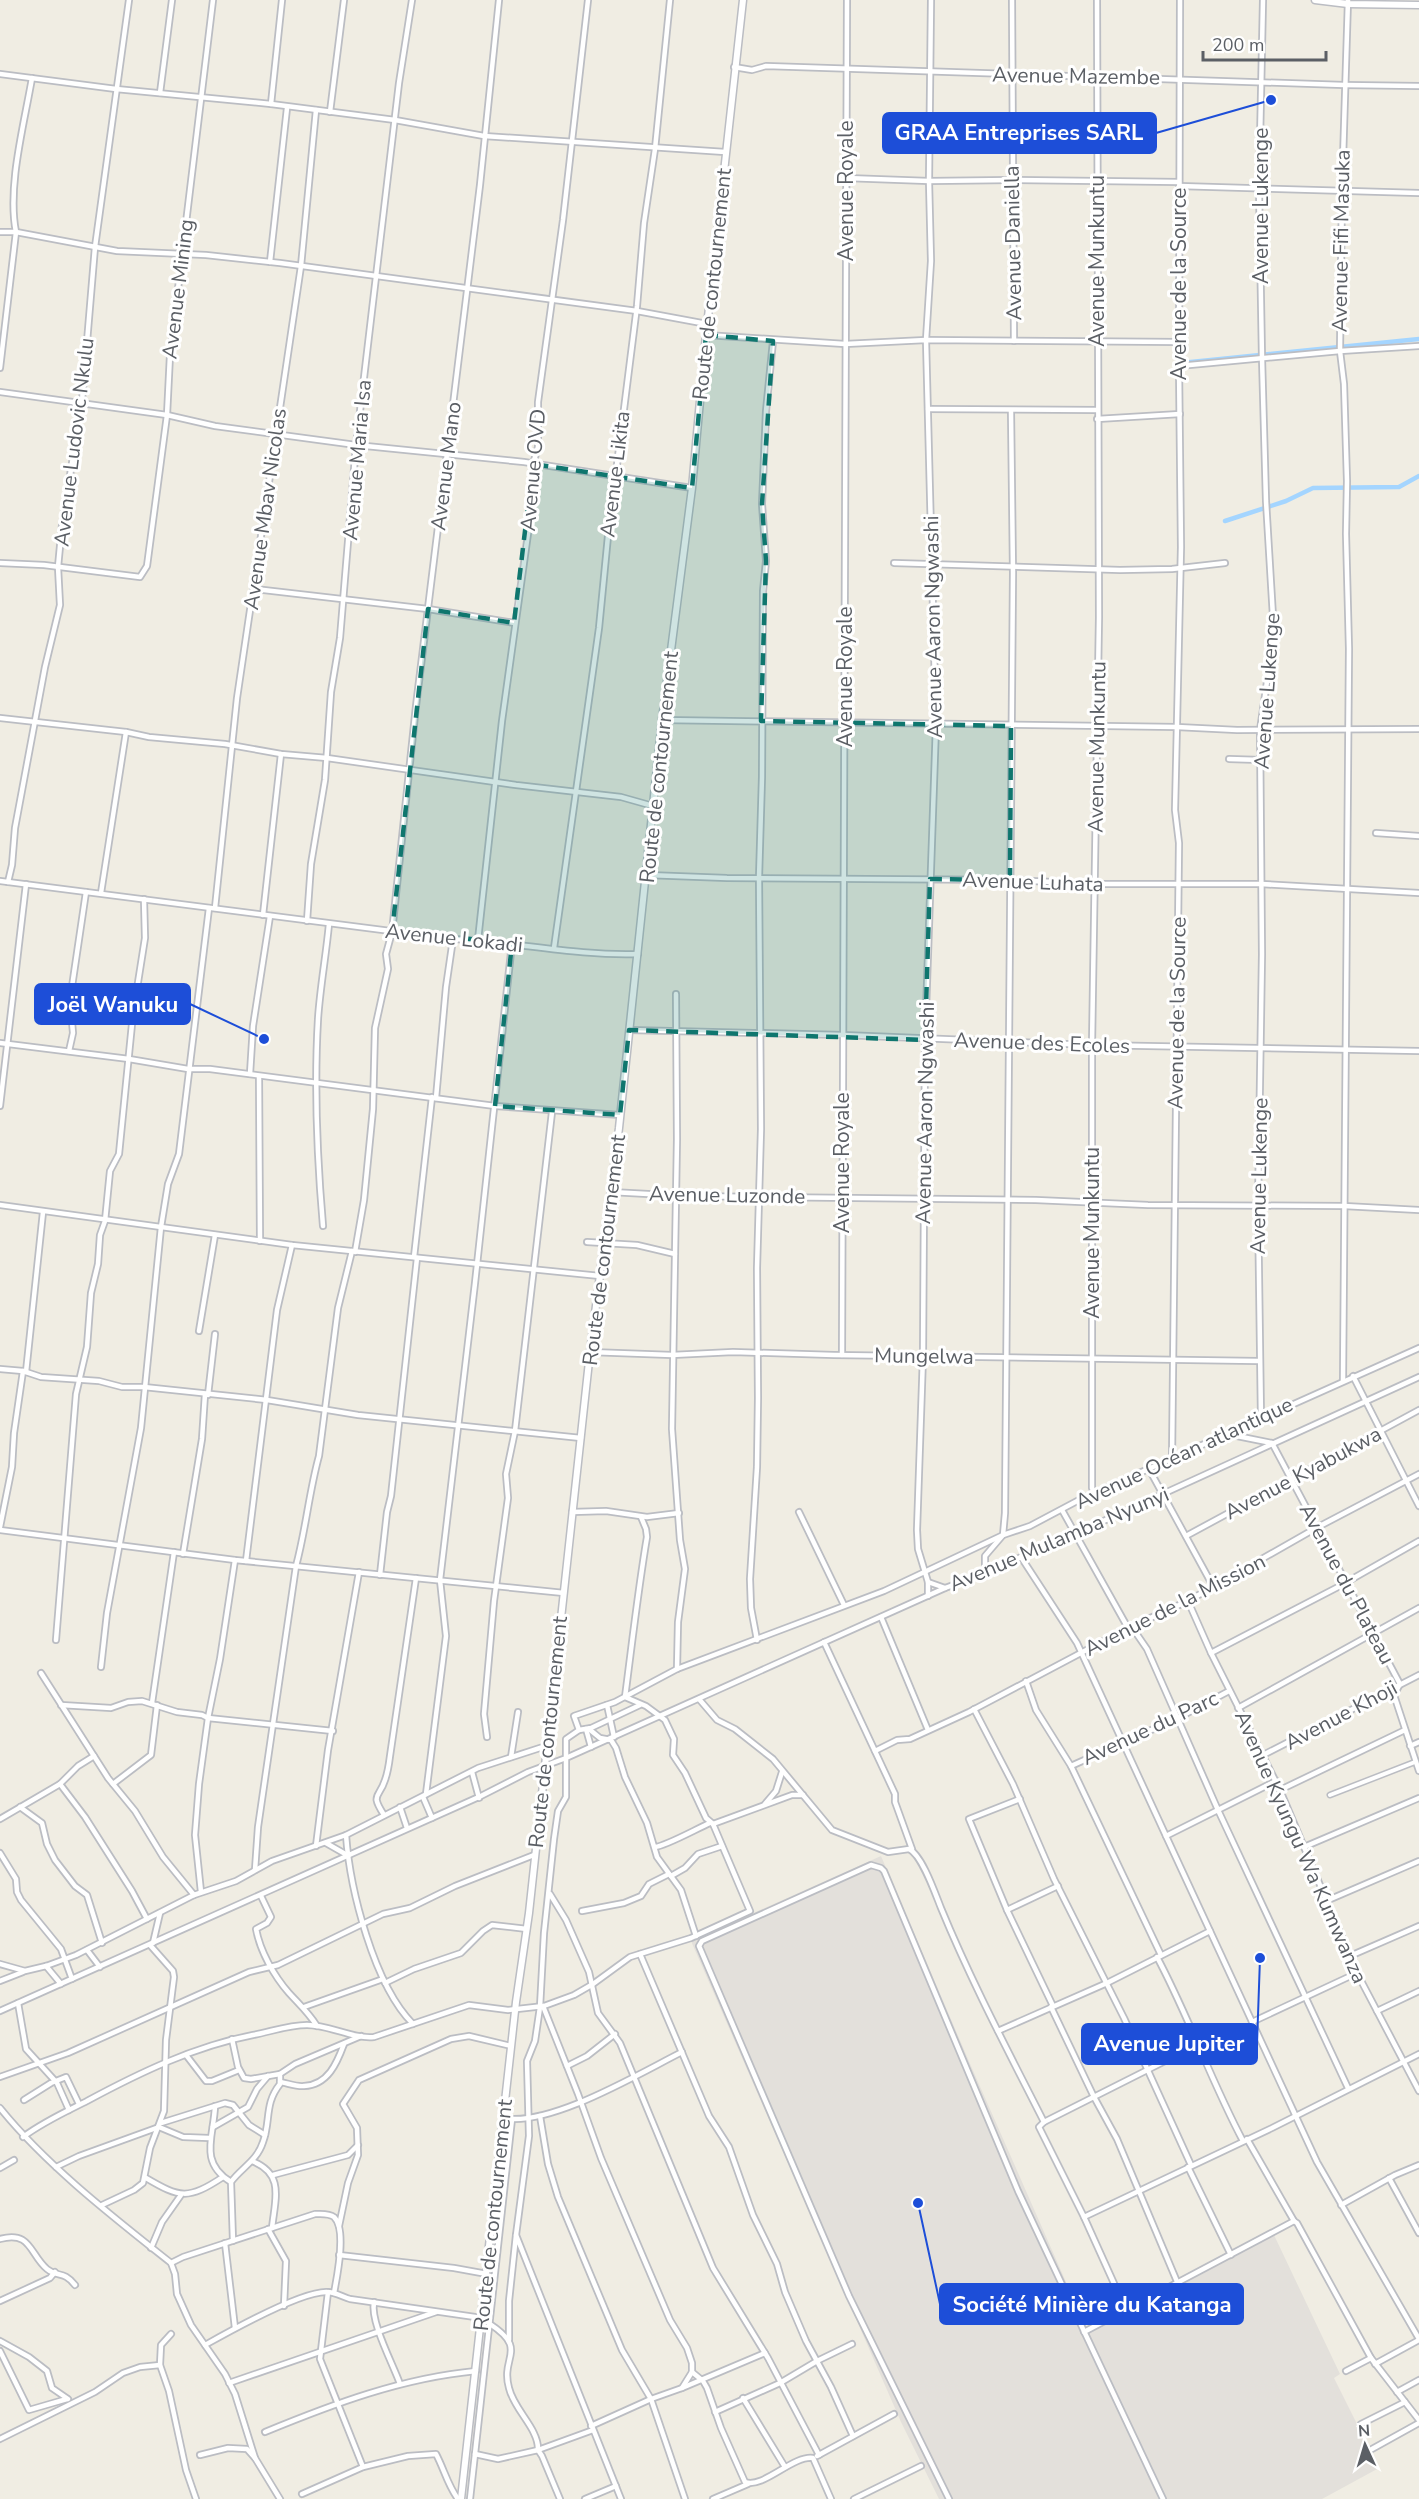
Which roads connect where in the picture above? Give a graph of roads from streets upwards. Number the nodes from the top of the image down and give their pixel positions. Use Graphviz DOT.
graph roads {
  1 [pos="129,0"];
  2 [pos="172,0"];
  3 [pos="213,0"];
  4 [pos="282,0"];
  5 [pos="344,0"];
  6 [pos="412,0"];
  7 [pos="499,0"];
  8 [pos="588,0"];
  9 [pos="670,0"];
  10 [pos="743,0"];
  11 [pos="848,0"];
  12 [pos="931,0"];
  13 [pos="1012,0"];
  14 [pos="1097,0"];
  15 [pos="1180,0"];
  16 [pos="1263,0"];
  17 [pos="1315,0"];
  18 [pos="1348,2"];
  19 [pos="1419,4"];
  20 [pos="734,67"];
  21 [pos="847,69"];
  22 [pos="930,72"];
  23 [pos="0,74"];
  24 [pos="1012,74"];
  25 [pos="1096,76"];
  26 [pos="32,78"];
  27 [pos="1179,78"];
  28 [pos="1262,82"];
  29 [pos="1344,85"];
  30 [pos="1419,86"];
  31 [pos="116,89"];
  32 [pos="160,93"];
  33 [pos="203,96"];
  34 [pos="271,104"];
  35 [pos="287,108"];
  36 [pos="316,110"];
  37 [pos="330,112"];
  38 [pos="395,120"];
  39 [pos="484,136"];
  40 [pos="572,141"];
  41 [pos="655,149"];
  42 [pos="725,152"];
  43 [pos="846,178"];
  44 [pos="1011,180"];
  45 [pos="928,181"];
  46 [pos="1097,182"];
  47 [pos="1179,184"];
  48 [pos="1259,188"];
  49 [pos="1342,191"];
  50 [pos="1419,193"];
  51 [pos="0,232"];
  52 [pos="16,232"];
  53 [pos="95,247"];
  54 [pos="182,255"];
  55 [pos="270,262"];
  56 [pos="301,266"];
  57 [pos="376,276"];
  58 [pos="468,287"];
  59 [pos="552,301"];
  60 [pos="636,311"];
  61 [pos="707,324"];
  62 [pos="706,335"];
  63 [pos="773,340"];
  64 [pos="926,340"];
  65 [pos="1014,341"];
  66 [pos="1098,342"];
  67 [pos="1179,342"];
  68 [pos="845,344"];
  69 [pos="1419,346"];
  70 [pos="1340,351"];
  71 [pos="1262,358"];
  72 [pos="1179,366"];
  73 [pos="0,368"];
  74 [pos="0,392"];
  75 [pos="82,401"];
  76 [pos="928,409"];
  77 [pos="1097,410"];
  78 [pos="1011,411"];
  79 [pos="1180,414"];
  80 [pos="167,415"];
  81 [pos="1097,419"];
  82 [pos="275,434"];
  83 [pos="356,445"];
  84 [pos="447,454"];
  85 [pos="533,464"];
  86 [pos="615,477"];
  87 [pos="692,488"];
  88 [pos="0,563"];
  89 [pos="894,563"];
  90 [pos="1225,563"];
  91 [pos="932,566"];
  92 [pos="58,567"];
  93 [pos="1013,568"];
  94 [pos="1181,568"];
  95 [pos="1098,569"];
  96 [pos="255,589"];
  97 [pos="344,599"];
  98 [pos="428,609"];
  99 [pos="515,624"];
  100 [pos="0,718"];
  101 [pos="662,720"];
  102 [pos="761,721"];
  103 [pos="35,723"];
  104 [pos="845,723"];
  105 [pos="936,725"];
  106 [pos="1011,726"];
  107 [pos="1096,727"];
  108 [pos="1177,727"];
  109 [pos="1419,729"];
  110 [pos="1260,730"];
  111 [pos="1348,731"];
  112 [pos="126,732"];
  113 [pos="232,745"];
  114 [pos="281,753"];
  115 [pos="327,758"];
  116 [pos="1229,759"];
  117 [pos="1261,760"];
  118 [pos="410,770"];
  119 [pos="495,782"];
  120 [pos="576,791"];
  121 [pos="654,807"];
  122 [pos="1376,833"];
  123 [pos="1419,836"];
  124 [pos="647,875"];
  125 [pos="759,878"];
  126 [pos="845,879"];
  127 [pos="930,879"];
  128 [pos="1010,880"];
  129 [pos="0,881"];
  130 [pos="8,882"];
  131 [pos="26,884"];
  132 [pos="1095,884"];
  133 [pos="1178,884"];
  134 [pos="1261,884"];
  135 [pos="1346,890"];
  136 [pos="86,892"];
  137 [pos="101,893"];
  138 [pos="1419,893"];
  139 [pos="144,899"];
  140 [pos="212,908"];
  141 [pos="263,915"];
  142 [pos="270,916"];
  143 [pos="307,921"];
  144 [pos="329,924"];
  145 [pos="392,932"];
  146 [pos="453,939"];
  147 [pos="478,940"];
  148 [pos="512,943"];
  149 [pos="554,948"];
  150 [pos="638,954"];
  151 [pos="676,994"];
  152 [pos="629,1030"];
  153 [pos="676,1032"];
  154 [pos="760,1034"];
  155 [pos="843,1035"];
  156 [pos="926,1040"];
  157 [pos="1010,1042"];
  158 [pos="0,1043"];
  159 [pos="7,1044"];
  160 [pos="1092,1046"];
  161 [pos="1176,1046"];
  162 [pos="1261,1048"];
  163 [pos="1346,1050"];
  164 [pos="1419,1051"];
  165 [pos="69,1052"];
  166 [pos="129,1059"];
  167 [pos="188,1069"];
  168 [pos="250,1074"];
  169 [pos="259,1076"];
  170 [pos="316,1083"];
  171 [pos="372,1090"];
  172 [pos="434,1097"];
  173 [pos="0,1106"];
  174 [pos="495,1106"];
  175 [pos="552,1112"];
  176 [pos="620,1115"];
  177 [pos="612,1192"];
  178 [pos="676,1195"];
  179 [pos="758,1196"];
  180 [pos="842,1197"];
  181 [pos="925,1198"];
  182 [pos="1008,1200"];
  183 [pos="1093,1203"];
  184 [pos="1175,1204"];
  185 [pos="0,1205"];
  186 [pos="1258,1206"];
  187 [pos="1344,1206"];
  188 [pos="1419,1210"];
  189 [pos="43,1212"];
  190 [pos="105,1221"];
  191 [pos="323,1226"];
  192 [pos="161,1227"];
  193 [pos="215,1235"];
  194 [pos="260,1241"];
  195 [pos="587,1242"];
  196 [pos="605,1244"];
  197 [pos="292,1245"];
  198 [pos="353,1251"];
  199 [pos="675,1254"];
  200 [pos="415,1257"];
  201 [pos="478,1263"];
  202 [pos="535,1271"];
  203 [pos="600,1276"];
  204 [pos="199,1331"];
  205 [pos="215,1334"];
  206 [pos="1419,1348"];
  207 [pos="590,1352"];
  208 [pos="758,1353"];
  209 [pos="672,1355"];
  210 [pos="842,1355"];
  211 [pos="923,1356"];
  212 [pos="1007,1357"];
  213 [pos="1092,1358"];
  214 [pos="1173,1359"];
  215 [pos="1258,1361"];
  216 [pos="0,1369"];
  217 [pos="25,1372"];
  218 [pos="1353,1376"];
  219 [pos="1419,1377"];
  220 [pos="81,1378"];
  221 [pos="1342,1381"];
  222 [pos="144,1387"];
  223 [pos="206,1394"];
  224 [pos="267,1400"];
  225 [pos="1365,1401"];
  226 [pos="324,1410"];
  227 [pos="1419,1410"];
  228 [pos="1261,1418"];
  229 [pos="399,1419"];
  230 [pos="458,1425"];
  231 [pos="515,1431"];
  232 [pos="1380,1431"];
  233 [pos="1226,1434"];
  234 [pos="580,1438"];
  235 [pos="1272,1443"];
  236 [pos="1172,1459"];
  237 [pos="1149,1469"];
  238 [pos="1419,1474"];
  239 [pos="1291,1478"];
  240 [pos="1405,1482"];
  241 [pos="1094,1493"];
  242 [pos="1163,1494"];
  243 [pos="1419,1506"];
  244 [pos="1062,1510"];
  245 [pos="573,1512"];
  246 [pos="799,1512"];
  247 [pos="679,1513"];
  248 [pos="641,1517"];
  249 [pos="1318,1527"];
  250 [pos="0,1529"];
  251 [pos="1075,1534"];
  252 [pos="1003,1535"];
  253 [pos="1186,1536"];
  254 [pos="64,1538"];
  255 [pos="1419,1541"];
  256 [pos="119,1545"];
  257 [pos="972,1549"];
  258 [pos="174,1552"];
  259 [pos="987,1552"];
  260 [pos="183,1554"];
  261 [pos="1021,1557"];
  262 [pos="235,1560"];
  263 [pos="246,1561"];
  264 [pos="296,1566"];
  265 [pos="359,1572"];
  266 [pos="924,1572"];
  267 [pos="985,1572"];
  268 [pos="380,1575"];
  269 [pos="416,1578"];
  270 [pos="440,1580"];
  271 [pos="928,1582"];
  272 [pos="1346,1582"];
  273 [pos="496,1586"];
  274 [pos="945,1588"];
  275 [pos="1214,1588"];
  276 [pos="564,1593"];
  277 [pos="928,1596"];
  278 [pos="1188,1601"];
  279 [pos="844,1605"];
  280 [pos="1419,1608"];
  281 [pos="881,1617"];
  282 [pos="1128,1628"];
  283 [pos="1373,1632"];
  284 [pos="57,1640"];
  285 [pos="757,1640"];
  286 [pos="824,1642"];
  287 [pos="1082,1653"];
  288 [pos="1211,1653"];
  289 [pos="100,1667"];
  290 [pos="676,1669"];
  291 [pos="41,1674"];
  292 [pos="1419,1675"];
  293 [pos="1026,1681"];
  294 [pos="1401,1684"];
  295 [pos="1229,1690"];
  296 [pos="625,1697"];
  297 [pos="699,1699"];
  298 [pos="61,1705"];
  299 [pos="154,1705"];
  300 [pos="607,1705"];
  301 [pos="640,1705"];
  302 [pos="1238,1708"];
  303 [pos="974,1709"];
  304 [pos="518,1712"];
  305 [pos="659,1716"];
  306 [pos="208,1718"];
  307 [pos="1178,1718"];
  308 [pos="611,1719"];
  309 [pos="273,1725"];
  310 [pos="587,1729"];
  311 [pos="579,1730"];
  312 [pos="928,1730"];
  313 [pos="1405,1730"];
  314 [pos="333,1731"];
  315 [pos="487,1737"];
  316 [pos="614,1737"];
  317 [pos="607,1739"];
  318 [pos="1419,1742"];
  319 [pos="1122,1743"];
  320 [pos="546,1746"];
  321 [pos="1410,1746"];
  322 [pos="591,1747"];
  323 [pos="875,1751"];
  324 [pos="1263,1755"];
  325 [pos="93,1756"];
  326 [pos="511,1757"];
  327 [pos="566,1758"];
  328 [pos="1416,1762"];
  329 [pos="1071,1766"];
  330 [pos="544,1767"];
  331 [pos="1419,1771"];
  332 [pos="471,1772"];
  333 [pos="782,1772"];
  334 [pos="1276,1781"];
  335 [pos="60,1784"];
  336 [pos="113,1784"];
  337 [pos="1280,1790"];
  338 [pos="804,1795"];
  339 [pos="1330,1795"];
  340 [pos="424,1796"];
  341 [pos="479,1798"];
  342 [pos="1419,1798"];
  343 [pos="1020,1799"];
  344 [pos="763,1806"];
  345 [pos="20,1807"];
  346 [pos="400,1807"];
  347 [pos="1218,1809"];
  348 [pos="384,1815"];
  349 [pos="432,1818"];
  350 [pos="0,1819"];
  351 [pos="711,1823"];
  352 [pos="408,1828"];
  353 [pos="345,1835"];
  354 [pos="1166,1836"];
  355 [pos="325,1843"];
  356 [pos="316,1846"];
  357 [pos="722,1846"];
  358 [pos="655,1847"];
  359 [pos="1304,1847"];
  360 [pos="912,1849"];
  361 [pos="0,1853"];
  362 [pos="347,1855"];
  363 [pos="534,1855"];
  364 [pos="1419,1861"];
  365 [pos="255,1870"];
  366 [pos="670,1875"];
  367 [pos="1058,1886"];
  368 [pos="201,1892"];
  369 [pos="550,1894"];
  370 [pos="194,1895"];
  371 [pos="261,1896"];
  372 [pos="1326,1901"];
  373 [pos="1007,1910"];
  374 [pos="582,1911"];
  375 [pos="160,1913"];
  376 [pos="147,1919"];
  377 [pos="364,1924"];
  378 [pos="1419,1926"];
  379 [pos="526,1929"];
  380 [pos="1210,1931"];
  381 [pos="696,1936"];
  382 [pos="102,1943"];
  383 [pos="151,1944"];
  384 [pos="87,1950"];
  385 [pos="640,1954"];
  386 [pos="1159,1956"];
  387 [pos="1350,1956"];
  388 [pos="65,1959"];
  389 [pos="0,1964"];
  390 [pos="46,1966"];
  391 [pos="271,1966"];
  392 [pos="100,1967"];
  393 [pos="25,1971"];
  394 [pos="1358,1973"];
  395 [pos="72,1979"];
  396 [pos="384,1981"];
  397 [pos="0,1982"];
  398 [pos="1107,1983"];
  399 [pos="61,1984"];
  400 [pos="593,1984"];
  401 [pos="1419,1991"];
  402 [pos="1306,1999"];
  403 [pos="18,2003"];
  404 [pos="1052,2006"];
  405 [pos="170,2007"];
  406 [pos="304,2007"];
  407 [pos="541,2007"];
  408 [pos="515,2010"];
  409 [pos="0,2011"];
  410 [pos="1377,2011"];
  411 [pos="413,2024"];
  412 [pos="1252,2024"];
  413 [pos="317,2026"];
  414 [pos="998,2031"];
  415 [pos="615,2034"];
  416 [pos="361,2036"];
  417 [pos="232,2039"];
  418 [pos="345,2043"];
  419 [pos="1198,2045"];
  420 [pos="511,2046"];
  421 [pos="682,2052"];
  422 [pos="1419,2054"];
  423 [pos="186,2055"];
  424 [pos="1403,2062"];
  425 [pos="40,2064"];
  426 [pos="165,2064"];
  427 [pos="567,2066"];
  428 [pos="239,2070"];
  429 [pos="1147,2072"];
  430 [pos="280,2074"];
  431 [pos="267,2076"];
  432 [pos="633,2076"];
  433 [pos="0,2077"];
  434 [pos="56,2081"];
  435 [pos="280,2082"];
  436 [pos="1348,2088"];
  437 [pos="1419,2091"];
  438 [pos="1094,2097"];
  439 [pos="24,2100"];
  440 [pos="580,2101"];
  441 [pos="79,2104"];
  442 [pos="215,2106"];
  443 [pos="0,2108"];
  444 [pos="69,2110"];
  445 [pos="239,2112"];
  446 [pos="540,2116"];
  447 [pos="1295,2116"];
  448 [pos="503,2118"];
  449 [pos="512,2119"];
  450 [pos="529,2119"];
  451 [pos="1044,2122"];
  452 [pos="160,2125"];
  453 [pos="213,2127"];
  454 [pos="265,2135"];
  455 [pos="23,2136"];
  456 [pos="209,2138"];
  457 [pos="1245,2140"];
  458 [pos="358,2145"];
  459 [pos="14,2160"];
  460 [pos="252,2161"];
  461 [pos="1419,2165"];
  462 [pos="1190,2166"];
  463 [pos="56,2167"];
  464 [pos="0,2168"];
  465 [pos="273,2175"];
  466 [pos="223,2177"];
  467 [pos="146,2178"];
  468 [pos="1389,2178"];
  469 [pos="231,2182"];
  470 [pos="1139,2191"];
  471 [pos="180,2195"];
  472 [pos="102,2205"];
  473 [pos="1341,2205"];
  474 [pos="1084,2217"];
  475 [pos="1294,2221"];
  476 [pos="339,2226"];
  477 [pos="270,2229"];
  478 [pos="1419,2233"];
  479 [pos="516,2235"];
  480 [pos="0,2239"];
  481 [pos="233,2241"];
  482 [pos="225,2243"];
  483 [pos="151,2248"];
  484 [pos="339,2255"];
  485 [pos="1231,2255"];
  486 [pos="171,2263"];
  487 [pos="55,2272"];
  488 [pos="487,2274"];
  489 [pos="1178,2284"];
  490 [pos="75,2285"];
  491 [pos="328,2292"];
  492 [pos="334,2293"];
  493 [pos="0,2301"];
  494 [pos="374,2302"];
  495 [pos="284,2306"];
  496 [pos="1126,2310"];
  497 [pos="439,2311"];
  498 [pos="482,2318"];
  499 [pos="490,2324"];
  500 [pos="235,2328"];
  501 [pos="379,2330"];
  502 [pos="1084,2332"];
  503 [pos="171,2334"];
  504 [pos="1419,2339"];
  505 [pos="509,2340"];
  506 [pos="0,2341"];
  507 [pos="852,2344"];
  508 [pos="206,2345"];
  509 [pos="0,2351"];
  510 [pos="320,2352"];
  511 [pos="765,2353"];
  512 [pos="1371,2358"];
  513 [pos="817,2361"];
  514 [pos="1375,2364"];
  515 [pos="160,2365"];
  516 [pos="476,2371"];
  517 [pos="1346,2371"];
  518 [pos="692,2372"];
  519 [pos="1419,2380"];
  520 [pos="703,2381"];
  521 [pos="229,2383"];
  522 [pos="780,2383"];
  523 [pos="400,2384"];
  524 [pos="682,2388"];
  525 [pos="1397,2392"];
  526 [pos="67,2398"];
  527 [pos="743,2398"];
  528 [pos="651,2399"];
  529 [pos="73,2402"];
  530 [pos="1405,2402"];
  531 [pos="339,2403"];
  532 [pos="29,2410"];
  533 [pos="715,2412"];
  534 [pos="894,2414"];
  535 [pos="35,2422"];
  536 [pos="1419,2422"];
  537 [pos="1361,2424"];
  538 [pos="592,2428"];
  539 [pos="265,2432"];
  540 [pos="853,2436"];
  541 [pos="0,2439"];
  542 [pos="1372,2449"];
  543 [pos="538,2450"];
  544 [pos="475,2454"];
  545 [pos="200,2455"];
  546 [pos="819,2455"];
  547 [pos="255,2458"];
  548 [pos="813,2458"];
  549 [pos="363,2466"];
  550 [pos="921,2466"];
  551 [pos="785,2467"];
  552 [pos="748,2484"];
  553 [pos="616,2486"];
  554 [pos="302,2494"];
  555 [pos="196,2499"];
  556 [pos="280,2499"];
  557 [pos="459,2499"];
  558 [pos="470,2499"];
  559 [pos="560,2499"];
  560 [pos="585,2499"];
  561 [pos="621,2499"];
  562 [pos="685,2499"];
  563 [pos="713,2499"];
  564 [pos="831,2499"];
  565 [pos="854,2499"];
  566 [pos="949,2499"];
  567 [pos="1163,2499"];
  1 -- 31 [label="street, Avenue Ludovic Nkulu"];
  2 -- 32 [label="street"];
  3 -- 33 [label="street, Avenue Mining"];
  4 -- 34 [label="street"];
  5 -- 37 [label="street"];
  6 -- 38 [label="street, Avenue Maria Isa"];
  7 -- 39 [label="street, Avenue Mano"];
  8 -- 40 [label="street, Avenue OVD"];
  9 -- 41 [label="street, Avenue Likita"];
  10 -- 20 [label="street, Route de contournement"];
  11 -- 21 [label="street, Avenue Royale"];
  12 -- 22 [label="street, Avenue Aaron Ngwashi"];
  13 -- 24 [label="street, Avenue Daniella"];
  14 -- 25 [label="street, Avenue Munkuntu"];
  15 -- 27 [label="street, Avenue de la Source"];
  16 -- 28 [label="street, Avenue Lukenge"];
  17 -- 18 [label="street"];
  18 -- 19 [label="street"];
  18 -- 29 [label="street, Avenue Fifi Masuka"];
  20 -- 21 [label="street, Avenue Mazembe"];
  20 -- 42 [label="street, Route de contournement"];
  21 -- 22 [label="street, Avenue Mazembe"];
  21 -- 43 [label="street, Avenue Royale"];
  22 -- 24 [label="street, Avenue Mazembe"];
  22 -- 45 [label="street, Avenue Aaron Ngwashi"];
  23 -- 26 [label="street"];
  24 -- 25 [label="street, Avenue Mazembe"];
  24 -- 44 [label="street, Avenue Daniella"];
  25 -- 27 [label="street, Avenue Mazembe"];
  25 -- 46 [label="street, Avenue Munkuntu"];
  26 -- 31 [label="street"];
  26 -- 52 [label="street"];
  27 -- 28 [label="street, Avenue Mazembe"];
  27 -- 47 [label="street, Avenue de la Source"];
  28 -- 29 [label="street, Avenue Mazembe"];
  28 -- 48 [label="street, Avenue Lukenge"];
  29 -- 30 [label="street, Avenue Mazembe"];
  29 -- 49 [label="street, Avenue Fifi Masuka"];
  31 -- 32 [label="street"];
  31 -- 53 [label="street, Avenue Ludovic Nkulu"];
  32 -- 33 [label="street"];
  33 -- 34 [label="street"];
  33 -- 54 [label="street, Avenue Mining"];
  34 -- 35 [label="street"];
  35 -- 36 [label="street"];
  35 -- 55 [label="street"];
  36 -- 37 [label="street"];
  36 -- 56 [label="street, Avenue Mbav Nicolas"];
  37 -- 38 [label="street"];
  38 -- 39 [label="street"];
  38 -- 57 [label="street, Avenue Maria Isa"];
  39 -- 40 [label="street"];
  39 -- 58 [label="street, Avenue Mano"];
  40 -- 41 [label="street"];
  40 -- 59 [label="street, Avenue OVD"];
  41 -- 42 [label="street"];
  41 -- 60 [label="street, Avenue Likita"];
  42 -- 61 [label="street, Route de contournement"];
  43 -- 45 [label="street"];
  43 -- 68 [label="street, Avenue Royale"];
  44 -- 45 [label="street"];
  44 -- 46 [label="street"];
  44 -- 65 [label="street, Avenue Daniella"];
  45 -- 64 [label="street, Avenue Aaron Ngwashi"];
  46 -- 47 [label="street"];
  46 -- 66 [label="street, Avenue Munkuntu"];
  47 -- 48 [label="street"];
  47 -- 67 [label="street, Avenue de la Source"];
  48 -- 49 [label="street"];
  48 -- 71 [label="street, Avenue Lukenge"];
  49 -- 50 [label="street"];
  49 -- 70 [label="street, Avenue Fifi Masuka"];
  51 -- 52 [label="street"];
  52 -- 53 [label="street"];
  52 -- 73 [label="street"];
  53 -- 54 [label="street"];
  53 -- 75 [label="street, Avenue Ludovic Nkulu"];
  54 -- 55 [label="street"];
  54 -- 80 [label="street, Avenue Mining"];
  55 -- 56 [label="street"];
  56 -- 57 [label="street"];
  56 -- 82 [label="street, Avenue Mbav Nicolas"];
  57 -- 58 [label="street"];
  57 -- 83 [label="street, Avenue Maria Isa"];
  58 -- 59 [label="street"];
  58 -- 84 [label="street, Avenue Mano"];
  59 -- 60 [label="street"];
  59 -- 85 [label="street, Avenue OVD"];
  60 -- 61 [label="street"];
  60 -- 86 [label="street, Avenue Likita"];
  61 -- 62 [label="street, Route de contournement"];
  62 -- 63 [label="street"];
  62 -- 87 [label="street, Route de contournement"];
  63 -- 68 [label="street"];
  63 -- 102 [label="street"];
  64 -- 65 [label="street"];
  64 -- 68 [label="street"];
  64 -- 76 [label="street, Avenue Aaron Ngwashi"];
  65 -- 66 [label="street"];
  66 -- 67 [label="street"];
  66 -- 77 [label="street, Avenue Munkuntu"];
  67 -- 72 [label="street, Avenue de la Source"];
  68 -- 104 [label="street, Avenue Royale"];
  69 -- 70 [label="street"];
  70 -- 71 [label="street"];
  70 -- 111 [label="street, Avenue Fifi Masuka"];
  71 -- 72 [label="street"];
  71 -- 110 [label="street, Avenue Lukenge"];
  72 -- 79 [label="street, Avenue de la Source"];
  74 -- 75 [label="street"];
  75 -- 80 [label="street"];
  75 -- 92 [label="street, Avenue Ludovic Nkulu"];
  76 -- 78 [label="street"];
  76 -- 91 [label="street, Avenue Aaron Ngwashi"];
  77 -- 78 [label="street"];
  77 -- 81 [label="street, Avenue Munkuntu"];
  78 -- 93 [label="street"];
  79 -- 81 [label="street"];
  79 -- 94 [label="street, Avenue de la Source"];
  80 -- 82 [label="street"];
  80 -- 92 [label="street, Avenue Mining"];
  81 -- 95 [label="street, Avenue Munkuntu"];
  82 -- 83 [label="street"];
  82 -- 96 [label="street, Avenue Mbav Nicolas"];
  83 -- 84 [label="street"];
  83 -- 97 [label="street, Avenue Maria Isa"];
  84 -- 85 [label="street"];
  84 -- 98 [label="street, Avenue Mano"];
  85 -- 86 [label="street"];
  85 -- 99 [label="street, Avenue OVD"];
  86 -- 87 [label="street"];
  86 -- 120 [label="street, Avenue Likita"];
  87 -- 101 [label="street, Route de contournement"];
  88 -- 92 [label="street"];
  89 -- 91 [label="street"];
  90 -- 94 [label="street"];
  91 -- 93 [label="street"];
  91 -- 105 [label="street, Avenue Aaron Ngwashi"];
  92 -- 103 [label="street, Avenue Ludovic Nkulu"];
  93 -- 95 [label="street"];
  93 -- 106 [label="street"];
  94 -- 95 [label="street"];
  94 -- 108 [label="street, Avenue de la Source"];
  95 -- 107 [label="street, Avenue Munkuntu"];
  96 -- 97 [label="street"];
  96 -- 113 [label="street, Avenue Mbav Nicolas"];
  97 -- 98 [label="street"];
  97 -- 115 [label="street, Avenue Maria Isa"];
  98 -- 99 [label="street"];
  98 -- 118 [label="street, Avenue Mano"];
  99 -- 119 [label="street, Avenue OVD"];
  100 -- 103 [label="street"];
  101 -- 102 [label="street"];
  101 -- 121 [label="street, Route de contournement"];
  102 -- 104 [label="street"];
  102 -- 125 [label="street"];
  103 -- 112 [label="street"];
  103 -- 130 [label="street, Avenue Ludovic Nkulu"];
  104 -- 105 [label="street"];
  104 -- 126 [label="street, Avenue Royale"];
  105 -- 106 [label="street"];
  105 -- 127 [label="street, Avenue Aaron Ngwashi"];
  106 -- 107 [label="street"];
  106 -- 128 [label="street"];
  107 -- 108 [label="street"];
  107 -- 132 [label="street, Avenue Munkuntu"];
  108 -- 110 [label="street"];
  108 -- 133 [label="street, Avenue de la Source"];
  109 -- 111 [label="street"];
  110 -- 111 [label="street"];
  110 -- 117 [label="street, Avenue Lukenge"];
  111 -- 135 [label="street, Avenue Fifi Masuka"];
  112 -- 113 [label="street"];
  112 -- 137 [label="street"];
  113 -- 114 [label="street"];
  113 -- 140 [label="street, Avenue Mbav Nicolas"];
  114 -- 115 [label="street"];
  114 -- 141 [label="street"];
  115 -- 118 [label="street"];
  115 -- 143 [label="street, Avenue Maria Isa"];
  116 -- 117 [label="street"];
  117 -- 134 [label="street, Avenue Lukenge"];
  118 -- 119 [label="street"];
  118 -- 145 [label="street, Avenue Mano"];
  119 -- 120 [label="street"];
  119 -- 147 [label="street, Avenue OVD"];
  120 -- 121 [label="street"];
  120 -- 149 [label="street, Avenue Likita"];
  121 -- 124 [label="street, Route de contournement"];
  122 -- 123 [label="street"];
  124 -- 125 [label="street, Avenue Luhata"];
  124 -- 150 [label="street, Route de contournement"];
  125 -- 126 [label="street, Avenue Luhata"];
  125 -- 154 [label="street"];
  126 -- 127 [label="street, Avenue Luhata"];
  126 -- 155 [label="street, Avenue Royale"];
  127 -- 128 [label="street, Avenue Luhata"];
  127 -- 156 [label="street, Avenue Aaron Ngwashi"];
  128 -- 132 [label="street, Avenue Luhata"];
  128 -- 157 [label="street"];
  129 -- 130 [label="street, Avenue Lokadi"];
  130 -- 131 [label="street, Avenue Lokadi"];
  131 -- 136 [label="street, Avenue Lokadi"];
  131 -- 159 [label="street"];
  132 -- 133 [label="street, Avenue Luhata"];
  132 -- 160 [label="street, Avenue Munkuntu"];
  133 -- 134 [label="street, Avenue Luhata"];
  133 -- 161 [label="street, Avenue de la Source"];
  134 -- 135 [label="street, Avenue Luhata"];
  134 -- 162 [label="street, Avenue Lukenge"];
  135 -- 138 [label="street, Avenue Luhata"];
  135 -- 163 [label="street, Avenue Fifi Masuka"];
  136 -- 137 [label="street, Avenue Lokadi"];
  136 -- 165 [label="street"];
  137 -- 139 [label="street, Avenue Lokadi"];
  139 -- 140 [label="street, Avenue Lokadi"];
  139 -- 166 [label="street"];
  140 -- 141 [label="street, Avenue Lokadi"];
  140 -- 167 [label="street, Avenue Mbav Nicolas"];
  141 -- 142 [label="street, Avenue Lokadi"];
  142 -- 143 [label="street, Avenue Lokadi"];
  142 -- 168 [label="street"];
  143 -- 144 [label="street, Avenue Lokadi"];
  144 -- 145 [label="street, Avenue Lokadi"];
  144 -- 170 [label="street"];
  145 -- 146 [label="street, Avenue Lokadi"];
  145 -- 171 [label="street, Avenue Mano"];
  146 -- 147 [label="street, Avenue Lokadi"];
  146 -- 172 [label="street"];
  147 -- 148 [label="street, Avenue Lokadi"];
  148 -- 149 [label="street, Avenue Lokadi"];
  148 -- 174 [label="street"];
  149 -- 150 [label="street, Avenue Lokadi"];
  150 -- 152 [label="street, Route de contournement"];
  151 -- 153 [label="street"];
  152 -- 153 [label="street, Avenue des Ecoles"];
  152 -- 176 [label="street, Route de contournement"];
  153 -- 154 [label="street, Avenue des Ecoles"];
  153 -- 178 [label="street"];
  154 -- 155 [label="street, Avenue des Ecoles"];
  154 -- 179 [label="street"];
  155 -- 156 [label="street, Avenue des Ecoles"];
  155 -- 180 [label="street, Avenue Royale"];
  156 -- 157 [label="street, Avenue des Ecoles"];
  156 -- 181 [label="street, Avenue Aaron Ngwashi"];
  157 -- 160 [label="street, Avenue des Ecoles"];
  157 -- 182 [label="street"];
  158 -- 159 [label="street"];
  159 -- 165 [label="street"];
  159 -- 173 [label="street"];
  160 -- 161 [label="street, Avenue des Ecoles"];
  160 -- 183 [label="street, Avenue Munkuntu"];
  161 -- 162 [label="street, Avenue des Ecoles"];
  161 -- 184 [label="street, Avenue de la Source"];
  162 -- 163 [label="street, Avenue des Ecoles"];
  162 -- 186 [label="street, Avenue Lukenge"];
  163 -- 164 [label="street, Avenue des Ecoles"];
  163 -- 187 [label="street, Avenue Fifi Masuka"];
  165 -- 166 [label="street"];
  166 -- 167 [label="street"];
  166 -- 190 [label="street"];
  167 -- 168 [label="street"];
  167 -- 192 [label="street, Avenue Mbav Nicolas"];
  168 -- 169 [label="street"];
  169 -- 170 [label="street"];
  169 -- 194 [label="street"];
  170 -- 171 [label="street"];
  170 -- 191 [label="street"];
  171 -- 172 [label="street"];
  171 -- 198 [label="street, Avenue Mano"];
  172 -- 174 [label="street"];
  172 -- 200 [label="street"];
  174 -- 175 [label="street"];
  174 -- 201 [label="street"];
  175 -- 176 [label="street"];
  175 -- 202 [label="street"];
  176 -- 177 [label="street, Route de contournement"];
  177 -- 178 [label="street, Avenue Luzonde"];
  177 -- 196 [label="street, Route de contournement"];
  178 -- 179 [label="street, Avenue Luzonde"];
  178 -- 199 [label="street"];
  179 -- 180 [label="street, Avenue Luzonde"];
  179 -- 208 [label="street"];
  180 -- 181 [label="street, Avenue Luzonde"];
  180 -- 210 [label="street, Avenue Royale"];
  181 -- 182 [label="street, Avenue Luzonde"];
  181 -- 211 [label="street, Avenue Aaron Ngwashi"];
  182 -- 183 [label="street, Avenue Luzonde"];
  182 -- 212 [label="street"];
  183 -- 184 [label="street, Avenue Luzonde"];
  183 -- 213 [label="street, Avenue Munkuntu"];
  184 -- 186 [label="street, Avenue Luzonde"];
  184 -- 214 [label="street, Avenue de la Source"];
  185 -- 189 [label="street"];
  186 -- 187 [label="street, Avenue Luzonde"];
  186 -- 215 [label="street, Avenue Lukenge"];
  187 -- 188 [label="street, Avenue Luzonde"];
  187 -- 221 [label="street, Avenue Fifi Masuka"];
  189 -- 190 [label="street"];
  189 -- 217 [label="street"];
  190 -- 192 [label="street"];
  190 -- 220 [label="street"];
  192 -- 193 [label="street"];
  192 -- 222 [label="street, Avenue Mbav Nicolas"];
  193 -- 194 [label="street"];
  193 -- 204 [label="street"];
  194 -- 197 [label="street"];
  195 -- 196 [label="street"];
  196 -- 199 [label="street"];
  196 -- 203 [label="street, Route de contournement"];
  197 -- 198 [label="street"];
  197 -- 224 [label="street"];
  198 -- 200 [label="street"];
  198 -- 226 [label="street, Avenue Mano"];
  199 -- 209 [label="street"];
  200 -- 201 [label="street"];
  200 -- 229 [label="street"];
  201 -- 202 [label="street"];
  201 -- 230 [label="street"];
  202 -- 203 [label="street"];
  202 -- 231 [label="street"];
  203 -- 207 [label="street, Route de contournement"];
  205 -- 223 [label="street"];
  206 -- 218 [label="street, Avenue Océan atlantique"];
  207 -- 209 [label="street, Mungelwa"];
  207 -- 234 [label="street, Route de contournement"];
  208 -- 209 [label="street, Mungelwa"];
  208 -- 210 [label="street, Mungelwa"];
  208 -- 285 [label="street"];
  209 -- 247 [label="street"];
  210 -- 211 [label="street, Mungelwa"];
  211 -- 212 [label="street, Mungelwa"];
  211 -- 266 [label="street, Avenue Aaron Ngwashi"];
  212 -- 213 [label="street, Mungelwa"];
  212 -- 252 [label="street"];
  213 -- 214 [label="street, Mungelwa"];
  213 -- 241 [label="street, Avenue Munkuntu"];
  214 -- 215 [label="street, Mungelwa"];
  214 -- 236 [label="street, Avenue de la Source"];
  215 -- 228 [label="street, Avenue Lukenge"];
  216 -- 217 [label="street"];
  217 -- 220 [label="street"];
  217 -- 250 [label="street"];
  218 -- 221 [label="street, Avenue Océan atlantique"];
  218 -- 225 [label="street"];
  219 -- 225 [label="street, Avenue Mulamba Nyunyi"];
  220 -- 222 [label="street"];
  220 -- 254 [label="street"];
  221 -- 228 [label="street, Avenue Océan atlantique"];
  222 -- 223 [label="street"];
  222 -- 256 [label="street, Avenue Mbav Nicolas"];
  223 -- 224 [label="street"];
  223 -- 260 [label="street"];
  224 -- 226 [label="street"];
  224 -- 263 [label="street"];
  225 -- 232 [label="street"];
  225 -- 235 [label="street, Avenue Mulamba Nyunyi"];
  226 -- 229 [label="street"];
  226 -- 264 [label="street, Avenue Mano"];
  227 -- 232 [label="street, Avenue Kyabukwa"];
  228 -- 233 [label="street, Avenue Océan atlantique"];
  229 -- 230 [label="street"];
  229 -- 268 [label="street"];
  230 -- 231 [label="street"];
  230 -- 270 [label="street"];
  231 -- 234 [label="street"];
  231 -- 273 [label="street"];
  232 -- 239 [label="street, Avenue Kyabukwa"];
  232 -- 240 [label="street"];
  233 -- 235 [label="street"];
  233 -- 236 [label="street, Avenue Océan atlantique"];
  234 -- 245 [label="street, Route de contournement"];
  235 -- 239 [label="street, Avenue du Plateau"];
  235 -- 242 [label="street, Avenue Mulamba Nyunyi"];
  236 -- 237 [label="street, Avenue Océan atlantique"];
  237 -- 241 [label="street, Avenue Océan atlantique"];
  237 -- 242 [label="street"];
  238 -- 240 [label="street, Avenue de la Mission"];
  239 -- 249 [label="street, Avenue du Plateau"];
  239 -- 253 [label="street, Avenue Kyabukwa"];
  240 -- 243 [label="street"];
  240 -- 249 [label="street, Avenue de la Mission"];
  241 -- 244 [label="street, Avenue Océan atlantique"];
  242 -- 251 [label="street, Avenue Mulamba Nyunyi"];
  242 -- 253 [label="street"];
  244 -- 251 [label="street"];
  244 -- 252 [label="street, Avenue Océan atlantique"];
  245 -- 248 [label="street"];
  245 -- 276 [label="street, Route de contournement"];
  246 -- 279 [label="street"];
  247 -- 248 [label="street"];
  247 -- 290 [label="street"];
  248 -- 296 [label="street"];
  249 -- 272 [label="street, Avenue du Plateau"];
  249 -- 275 [label="street, Avenue de la Mission"];
  250 -- 254 [label="street"];
  251 -- 261 [label="street, Avenue Mulamba Nyunyi"];
  251 -- 282 [label="street"];
  252 -- 257 [label="street, Avenue Océan atlantique"];
  252 -- 259 [label="street"];
  253 -- 275 [label="street"];
  254 -- 256 [label="street"];
  254 -- 284 [label="street"];
  255 -- 272 [label="street"];
  256 -- 258 [label="street"];
  256 -- 289 [label="street, Avenue Mbav Nicolas"];
  257 -- 259 [label="street"];
  257 -- 266 [label="street, Avenue Océan atlantique"];
  258 -- 260 [label="street"];
  258 -- 299 [label="street"];
  259 -- 267 [label="street"];
  260 -- 262 [label="street"];
  261 -- 267 [label="street, Avenue Mulamba Nyunyi"];
  261 -- 287 [label="street"];
  262 -- 263 [label="street"];
  262 -- 306 [label="street"];
  263 -- 264 [label="street"];
  264 -- 265 [label="street"];
  264 -- 309 [label="street, Avenue Mano"];
  265 -- 268 [label="street"];
  265 -- 314 [label="street"];
  266 -- 271 [label="street, Avenue Aaron Ngwashi"];
  266 -- 279 [label="street, Avenue Océan atlantique"];
  267 -- 274 [label="street, Avenue Mulamba Nyunyi"];
  268 -- 269 [label="street"];
  269 -- 270 [label="street"];
  269 -- 348 [label="street"];
  270 -- 273 [label="street"];
  270 -- 340 [label="street"];
  271 -- 274 [label="street"];
  271 -- 277 [label="street"];
  272 -- 283 [label="street, Avenue du Plateau"];
  272 -- 288 [label="street"];
  273 -- 276 [label="street"];
  273 -- 315 [label="street"];
  274 -- 277 [label="street, Avenue Mulamba Nyunyi"];
  275 -- 278 [label="street, Avenue de la Mission"];
  276 -- 320 [label="street, Route de contournement"];
  277 -- 281 [label="street, Avenue Mulamba Nyunyi"];
  278 -- 282 [label="street, Avenue de la Mission"];
  278 -- 288 [label="street, Avenue Kyungu Wa Kumwanza"];
  279 -- 285 [label="street, Avenue Océan atlantique"];
  280 -- 283 [label="street"];
  281 -- 286 [label="street, Avenue Mulamba Nyunyi"];
  281 -- 312 [label="street"];
  282 -- 287 [label="street, Avenue de la Mission"];
  282 -- 307 [label="street"];
  283 -- 294 [label="street, Avenue du Plateau"];
  283 -- 302 [label="street"];
  285 -- 290 [label="street, Avenue Océan atlantique"];
  286 -- 297 [label="street, Avenue Mulamba Nyunyi"];
  286 -- 323 [label="street"];
  287 -- 293 [label="street, Avenue de la Mission"];
  287 -- 319 [label="street"];
  288 -- 295 [label="street, Avenue Kyungu Wa Kumwanza"];
  290 -- 296 [label="street"];
  291 -- 298 [label="street"];
  292 -- 294 [label="street, Avenue Khoji"];
  293 -- 303 [label="street, Avenue de la Mission"];
  293 -- 329 [label="street"];
  294 -- 313 [label="street, Avenue du Plateau"];
  294 -- 324 [label="street, Avenue Khoji"];
  295 -- 302 [label="street, Avenue Kyungu Wa Kumwanza"];
  295 -- 307 [label="street, Avenue du Parc"];
  296 -- 300 [label="street"];
  296 -- 301 [label="street"];
  297 -- 305 [label="street, Avenue Mulamba Nyunyi"];
  297 -- 333 [label="street"];
  298 -- 299 [label="street"];
  298 -- 325 [label="street"];
  299 -- 306 [label="street"];
  299 -- 336 [label="street"];
  300 -- 308 [label="street"];
  300 -- 311 [label="street"];
  301 -- 305 [label="street"];
  301 -- 308 [label="street"];
  302 -- 324 [label="street, Avenue Kyungu Wa Kumwanza"];
  303 -- 312 [label="street, Avenue de la Mission"];
  303 -- 343 [label="street"];
  304 -- 326 [label="street"];
  305 -- 316 [label="street, Avenue Mulamba Nyunyi"];
  305 -- 351 [label="street"];
  306 -- 309 [label="street"];
  306 -- 368 [label="street"];
  307 -- 319 [label="street, Avenue du Parc"];
  307 -- 347 [label="street"];
  308 -- 310 [label="street"];
  308 -- 316 [label="street"];
  309 -- 314 [label="street"];
  309 -- 365 [label="street, Avenue Mano"];
  310 -- 311 [label="street"];
  310 -- 317 [label="street"];
  310 -- 322 [label="street"];
  311 -- 327 [label="street"];
  312 -- 323 [label="street, Avenue de la Mission"];
  313 -- 321 [label="street, Avenue du Plateau"];
  313 -- 337 [label="street"];
  314 -- 356 [label="street"];
  316 -- 317 [label="street, Avenue Mulamba Nyunyi"];
  317 -- 322 [label="street, Avenue Mulamba Nyunyi"];
  317 -- 358 [label="street"];
  318 -- 321 [label="street"];
  319 -- 329 [label="street, Avenue du Parc"];
  319 -- 354 [label="street"];
  320 -- 326 [label="street"];
  320 -- 330 [label="street, Route de contournement"];
  321 -- 328 [label="street, Avenue du Plateau"];
  322 -- 327 [label="street, Avenue Mulamba Nyunyi"];
  323 -- 360 [label="street"];
  324 -- 334 [label="street, Avenue Kyungu Wa Kumwanza"];
  325 -- 335 [label="street"];
  325 -- 336 [label="street"];
  326 -- 332 [label="street"];
  327 -- 330 [label="street"];
  327 -- 369 [label="street"];
  328 -- 331 [label="street, Avenue du Plateau"];
  328 -- 339 [label="street"];
  329 -- 386 [label="street"];
  330 -- 341 [label="street"];
  330 -- 363 [label="street, Route de contournement"];
  332 -- 340 [label="street"];
  332 -- 341 [label="street"];
  333 -- 338 [label="street"];
  333 -- 344 [label="street"];
  334 -- 337 [label="street, Avenue Kyungu Wa Kumwanza"];
  334 -- 347 [label="street"];
  335 -- 345 [label="street"];
  335 -- 376 [label="street"];
  336 -- 370 [label="street"];
  337 -- 359 [label="street, Avenue Kyungu Wa Kumwanza"];
  338 -- 344 [label="street"];
  338 -- 360 [label="street"];
  340 -- 346 [label="street"];
  340 -- 349 [label="street"];
  341 -- 349 [label="street"];
  342 -- 359 [label="street"];
  343 -- 367 [label="street"];
  343 -- 373 [label="street"];
  344 -- 351 [label="street"];
  345 -- 350 [label="street"];
  345 -- 382 [label="street"];
  346 -- 348 [label="street"];
  346 -- 352 [label="street"];
  347 -- 354 [label="street"];
  347 -- 402 [label="street"];
  348 -- 353 [label="street"];
  349 -- 352 [label="street"];
  351 -- 357 [label="street"];
  351 -- 358 [label="street"];
  352 -- 362 [label="street"];
  353 -- 355 [label="street"];
  353 -- 362 [label="street"];
  354 -- 380 [label="street"];
  355 -- 356 [label="street"];
  355 -- 362 [label="street"];
  356 -- 365 [label="street"];
  357 -- 366 [label="street"];
  357 -- 381 [label="street"];
  358 -- 366 [label="street"];
  359 -- 372 [label="street, Avenue Kyungu Wa Kumwanza"];
  360 -- 414 [label="street"];
  361 -- 388 [label="street"];
  362 -- 371 [label="street"];
  362 -- 377 [label="street"];
  363 -- 377 [label="street"];
  363 -- 379 [label="street, Route de contournement"];
  364 -- 372 [label="street"];
  365 -- 368 [label="street"];
  366 -- 374 [label="street"];
  366 -- 381 [label="street"];
  367 -- 373 [label="street"];
  367 -- 398 [label="street"];
  368 -- 370 [label="street"];
  369 -- 400 [label="street"];
  369 -- 407 [label="street"];
  370 -- 375 [label="street"];
  371 -- 383 [label="street"];
  371 -- 391 [label="street"];
  372 -- 387 [label="street, Avenue Kyungu Wa Kumwanza"];
  373 -- 404 [label="street"];
  375 -- 376 [label="street"];
  375 -- 383 [label="street"];
  376 -- 382 [label="street"];
  377 -- 391 [label="street"];
  377 -- 396 [label="street"];
  378 -- 387 [label="street"];
  379 -- 396 [label="street"];
  379 -- 408 [label="street, Route de contournement"];
  380 -- 386 [label="street"];
  380 -- 412 [label="street"];
  381 -- 385 [label="street"];
  382 -- 384 [label="street"];
  383 -- 392 [label="street"];
  383 -- 405 [label="street"];
  384 -- 388 [label="street"];
  384 -- 392 [label="street"];
  385 -- 400 [label="street"];
  385 -- 421 [label="street"];
  386 -- 398 [label="street"];
  386 -- 419 [label="street"];
  387 -- 394 [label="street, Avenue Kyungu Wa Kumwanza"];
  388 -- 390 [label="street"];
  388 -- 395 [label="street"];
  389 -- 393 [label="street"];
  390 -- 393 [label="street"];
  390 -- 399 [label="street"];
  391 -- 405 [label="street"];
  391 -- 406 [label="street"];
  392 -- 395 [label="street"];
  393 -- 397 [label="street"];
  394 -- 402 [label="street"];
  394 -- 410 [label="street, Avenue Kyungu Wa Kumwanza"];
  395 -- 399 [label="street"];
  396 -- 406 [label="street"];
  396 -- 411 [label="street"];
  398 -- 404 [label="street"];
  398 -- 429 [label="street"];
  399 -- 403 [label="street"];
  400 -- 407 [label="street"];
  400 -- 415 [label="street"];
  401 -- 410 [label="street"];
  402 -- 412 [label="street"];
  402 -- 436 [label="street"];
  403 -- 409 [label="street"];
  403 -- 425 [label="street"];
  404 -- 414 [label="street"];
  404 -- 438 [label="street"];
  405 -- 425 [label="street"];
  405 -- 426 [label="street"];
  406 -- 413 [label="street"];
  407 -- 408 [label="street"];
  407 -- 427 [label="street"];
  407 -- 450 [label="street"];
  408 -- 411 [label="street"];
  408 -- 420 [label="street, Route de contournement"];
  410 -- 424 [label="street, Avenue Kyungu Wa Kumwanza"];
  411 -- 416 [label="street"];
  412 -- 419 [label="street"];
  412 -- 447 [label="street"];
  413 -- 416 [label="street"];
  413 -- 417 [label="street"];
  414 -- 451 [label="street"];
  415 -- 427 [label="street"];
  415 -- 432 [label="street"];
  416 -- 418 [label="street"];
  417 -- 423 [label="street"];
  417 -- 428 [label="street"];
  418 -- 430 [label="street"];
  418 -- 435 [label="street"];
  419 -- 429 [label="street"];
  419 -- 457 [label="street"];
  420 -- 448 [label="street, Route de contournement"];
  420 -- 458 [label="street"];
  421 -- 432 [label="street"];
  421 -- 513 [label="street"];
  422 -- 424 [label="street"];
  423 -- 426 [label="street"];
  423 -- 428 [label="street"];
  424 -- 436 [label="street"];
  424 -- 437 [label="street, Avenue Kyungu Wa Kumwanza"];
  425 -- 433 [label="street"];
  425 -- 434 [label="street"];
  426 -- 441 [label="street"];
  426 -- 452 [label="street"];
  427 -- 440 [label="street"];
  428 -- 431 [label="street"];
  429 -- 438 [label="street"];
  429 -- 462 [label="street"];
  430 -- 431 [label="street"];
  430 -- 435 [label="street"];
  431 -- 445 [label="street"];
  432 -- 440 [label="street"];
  432 -- 511 [label="street"];
  434 -- 439 [label="street"];
  434 -- 441 [label="street"];
  434 -- 444 [label="street"];
  435 -- 454 [label="street"];
  436 -- 447 [label="street"];
  438 -- 451 [label="street"];
  438 -- 470 [label="street"];
  440 -- 446 [label="street"];
  440 -- 518 [label="street"];
  441 -- 444 [label="street"];
  442 -- 445 [label="street"];
  442 -- 452 [label="street"];
  442 -- 453 [label="street"];
  443 -- 455 [label="street"];
  444 -- 455 [label="street"];
  445 -- 453 [label="street"];
  445 -- 454 [label="street"];
  446 -- 450 [label="street"];
  446 -- 528 [label="street"];
  447 -- 457 [label="street"];
  447 -- 473 [label="street"];
  448 -- 449 [label="street"];
  448 -- 488 [label="street, Route de contournement"];
  449 -- 450 [label="street"];
  449 -- 499 [label="street"];
  450 -- 479 [label="street"];
  451 -- 474 [label="street"];
  452 -- 456 [label="street"];
  452 -- 463 [label="street"];
  452 -- 467 [label="street"];
  453 -- 456 [label="street"];
  454 -- 460 [label="street"];
  455 -- 463 [label="street"];
  456 -- 466 [label="street"];
  457 -- 462 [label="street"];
  457 -- 475 [label="street"];
  458 -- 465 [label="street"];
  458 -- 476 [label="street"];
  459 -- 464 [label="street"];
  460 -- 465 [label="street"];
  460 -- 469 [label="street"];
  461 -- 468 [label="street"];
  462 -- 470 [label="street"];
  462 -- 485 [label="street"];
  463 -- 472 [label="street"];
  465 -- 477 [label="street"];
  466 -- 469 [label="street"];
  466 -- 471 [label="street"];
  467 -- 471 [label="street"];
  467 -- 472 [label="street"];
  468 -- 473 [label="street"];
  468 -- 478 [label="street"];
  469 -- 481 [label="street"];
  470 -- 474 [label="street"];
  470 -- 489 [label="street"];
  471 -- 483 [label="street"];
  472 -- 483 [label="street"];
  473 -- 504 [label="street"];
  474 -- 496 [label="street"];
  475 -- 485 [label="street"];
  475 -- 512 [label="street"];
  476 -- 477 [label="street"];
  476 -- 484 [label="street"];
  477 -- 481 [label="street"];
  477 -- 495 [label="street"];
  479 -- 505 [label="street"];
  479 -- 538 [label="street"];
  480 -- 487 [label="street"];
  481 -- 482 [label="street"];
  482 -- 486 [label="street"];
  482 -- 500 [label="street"];
  483 -- 486 [label="street"];
  484 -- 488 [label="street"];
  484 -- 492 [label="street"];
  485 -- 489 [label="street"];
  486 -- 508 [label="street"];
  487 -- 490 [label="street"];
  487 -- 493 [label="street"];
  488 -- 498 [label="street, Route de contournement"];
  489 -- 496 [label="street"];
  491 -- 492 [label="street"];
  491 -- 495 [label="street"];
  491 -- 510 [label="street"];
  492 -- 494 [label="street"];
  494 -- 497 [label="street"];
  494 -- 501 [label="street"];
  495 -- 500 [label="street"];
  496 -- 502 [label="street"];
  497 -- 498 [label="street"];
  497 -- 501 [label="street"];
  498 -- 516 [label="street, Route de contournement"];
  499 -- 505 [label="street"];
  499 -- 544 [label="street"];
  500 -- 508 [label="street"];
  501 -- 510 [label="street"];
  501 -- 523 [label="street"];
  502 -- 566 [label="street"];
  502 -- 567 [label="street"];
  503 -- 515 [label="street"];
  504 -- 514 [label="street"];
  505 -- 543 [label="street"];
  506 -- 526 [label="street"];
  507 -- 513 [label="street"];
  508 -- 521 [label="street"];
  509 -- 532 [label="street"];
  510 -- 521 [label="street"];
  510 -- 531 [label="street"];
  511 -- 520 [label="street"];
  511 -- 522 [label="street"];
  512 -- 514 [label="street"];
  512 -- 517 [label="street"];
  513 -- 522 [label="street"];
  513 -- 540 [label="street"];
  514 -- 525 [label="street"];
  515 -- 529 [label="street"];
  515 -- 555 [label="street"];
  516 -- 523 [label="street"];
  516 -- 557 [label="street, Route de contournement"];
  518 -- 520 [label="street"];
  518 -- 524 [label="street"];
  519 -- 525 [label="street"];
  520 -- 524 [label="street"];
  520 -- 533 [label="street"];
  521 -- 547 [label="street"];
  522 -- 527 [label="street"];
  522 -- 546 [label="street"];
  523 -- 531 [label="street"];
  524 -- 528 [label="street"];
  525 -- 530 [label="street"];
  526 -- 529 [label="street"];
  526 -- 532 [label="street"];
  527 -- 533 [label="street"];
  527 -- 551 [label="street"];
  528 -- 538 [label="street"];
  528 -- 562 [label="street"];
  529 -- 535 [label="street"];
  530 -- 536 [label="street"];
  530 -- 537 [label="street"];
  531 -- 539 [label="street"];
  531 -- 549 [label="street"];
  532 -- 535 [label="street"];
  533 -- 552 [label="street"];
  534 -- 540 [label="street"];
  535 -- 541 [label="street"];
  536 -- 542 [label="street"];
  538 -- 543 [label="street"];
  538 -- 553 [label="street"];
  540 -- 546 [label="street"];
  543 -- 544 [label="street"];
  543 -- 559 [label="street"];
  544 -- 558 [label="street"];
  545 -- 547 [label="street"];
  546 -- 548 [label="street"];
  547 -- 556 [label="street"];
  548 -- 551 [label="street"];
  548 -- 564 [label="street"];
  549 -- 554 [label="street"];
  549 -- 557 [label="street"];
  550 -- 565 [label="street"];
  551 -- 552 [label="street"];
  552 -- 563 [label="street"];
  553 -- 560 [label="street"];
  553 -- 561 [label="street"];
}
